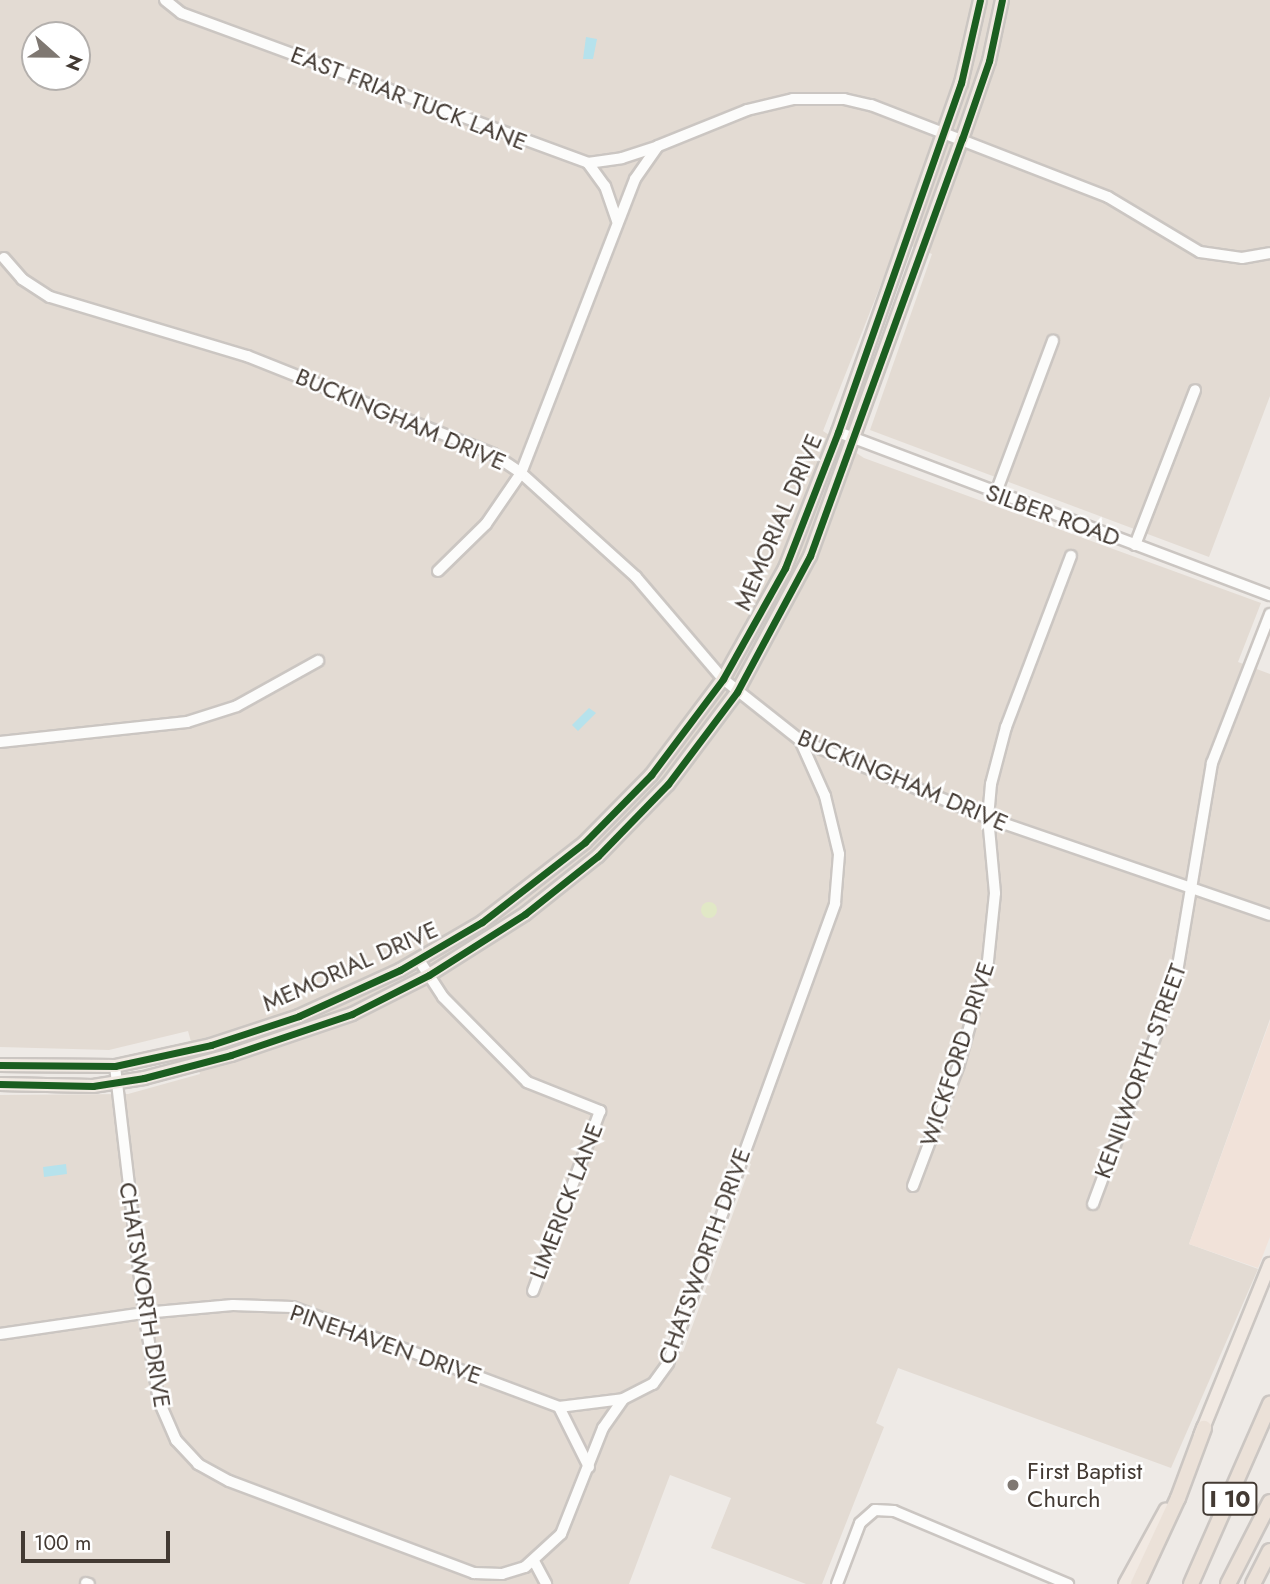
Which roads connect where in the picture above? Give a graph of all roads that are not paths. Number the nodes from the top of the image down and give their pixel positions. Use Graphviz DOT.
graph roads {
  1 [pos="165,0"];
  2 [pos="980,0"];
  3 [pos="1002,0"];
  4 [pos="944,132"];
  5 [pos="962,139"];
  6 [pos="658,146"];
  7 [pos="588,163"];
  8 [pos="617,221"];
  9 [pos="901,250"];
  10 [pos="1270,253"];
  11 [pos="920,257"];
  12 [pos="4,258"];
  13 [pos="1053,341"];
  14 [pos="1195,390"];
  15 [pos="838,432"];
  16 [pos="855,438"];
  17 [pos="521,473"];
  18 [pos="995,495"];
  19 [pos="1135,545"];
  20 [pos="1071,556"];
  21 [pos="438,571"];
  22 [pos="1270,595"];
  23 [pos="1270,614"];
  24 [pos="318,661"];
  25 [pos="723,679"];
  26 [pos="737,692"];
  27 [pos="800,740"];
  28 [pos="0,742"];
  29 [pos="988,818"];
  30 [pos="585,842"];
  31 [pos="598,856"];
  32 [pos="1189,886"];
  33 [pos="1270,915"];
  34 [pos="419,960"];
  35 [pos="429,975"];
  36 [pos="0,1065"];
  37 [pos="116,1066"];
  38 [pos="115,1083"];
  39 [pos="0,1084"];
  40 [pos="913,1186"];
  41 [pos="1093,1204"];
  42 [pos="1270,1264"];
  43 [pos="533,1291"];
  44 [pos="144,1313"];
  45 [pos="0,1335"];
  46 [pos="622,1399"];
  47 [pos="1270,1404"];
  48 [pos="559,1407"];
  49 [pos="1204,1428"];
  50 [pos="589,1467"];
  51 [pos="1270,1502"];
  52 [pos="1270,1524"];
  53 [pos="1270,1552"];
  54 [pos="534,1560"];
  55 [pos="546,1584"];
  56 [pos="837,1584"];
  57 [pos="1068,1584"];
  58 [pos="1125,1584"];
  59 [pos="1138,1584"];
  60 [pos="1191,1584"];
  61 [pos="1228,1584"];
  62 [pos="1239,1584"];
  63 [pos="1253,1584"];
  1 -- 7 [label="street, EAST FRIAR TUCK LANE"];
  2 -- 4 [label="main road, MEMORIAL DRIVE"];
  3 -- 5 [label="main road, MEMORIAL DRIVE"];
  4 -- 5 [label="street, EAST FRIAR TUCK LANE"];
  4 -- 6 [label="street, EAST FRIAR TUCK LANE"];
  4 -- 9 [label="main road, MEMORIAL DRIVE"];
  5 -- 10 [label="street, EAST FRIAR TUCK LANE"];
  5 -- 11 [label="main road, MEMORIAL DRIVE"];
  6 -- 7 [label="street, EAST FRIAR TUCK LANE"];
  6 -- 8 [label="street"];
  7 -- 8 [label="street"];
  8 -- 17 [label="street"];
  9 -- 11 [label="main road"];
  9 -- 15 [label="main road, MEMORIAL DRIVE"];
  11 -- 16 [label="main road, MEMORIAL DRIVE"];
  12 -- 17 [label="street, BUCKINGHAM DRIVE"];
  13 -- 18 [label="street"];
  14 -- 19 [label="street"];
  15 -- 16 [label="street, SILBER ROAD"];
  15 -- 25 [label="main road, MEMORIAL DRIVE"];
  16 -- 18 [label="street, SILBER ROAD"];
  16 -- 26 [label="main road, MEMORIAL DRIVE"];
  17 -- 21 [label="street"];
  17 -- 25 [label="street, BUCKINGHAM DRIVE"];
  18 -- 19 [label="street, SILBER ROAD"];
  19 -- 22 [label="street, SILBER ROAD"];
  20 -- 29 [label="street, WICKFORD DRIVE"];
  23 -- 32 [label="street, KENILWORTH STREET"];
  24 -- 28 [label="street"];
  25 -- 26 [label="street, BUCKINGHAM DRIVE"];
  25 -- 30 [label="main road, MEMORIAL DRIVE"];
  26 -- 27 [label="street, BUCKINGHAM DRIVE"];
  26 -- 31 [label="main road, MEMORIAL DRIVE"];
  27 -- 29 [label="street, BUCKINGHAM DRIVE"];
  27 -- 46 [label="street, CHATSWORTH DRIVE"];
  29 -- 32 [label="street, BUCKINGHAM DRIVE"];
  29 -- 40 [label="street, WICKFORD DRIVE"];
  30 -- 31 [label="main road"];
  30 -- 34 [label="main road, MEMORIAL DRIVE"];
  31 -- 35 [label="main road, MEMORIAL DRIVE"];
  32 -- 33 [label="street, BUCKINGHAM DRIVE"];
  32 -- 41 [label="street, KENILWORTH STREET"];
  34 -- 35 [label="street"];
  34 -- 37 [label="main road, MEMORIAL DRIVE"];
  35 -- 38 [label="main road, MEMORIAL DRIVE"];
  35 -- 43 [label="street, LIMERICK LANE"];
  36 -- 37 [label="main road, MEMORIAL DRIVE"];
  37 -- 38 [label="street, CHATSWORTH DRIVE"];
  38 -- 39 [label="main road, MEMORIAL DRIVE"];
  38 -- 44 [label="street, CHATSWORTH DRIVE"];
  42 -- 49 [label="main road"];
  44 -- 45 [label="street, PINEHAVEN DRIVE"];
  44 -- 48 [label="street, PINEHAVEN DRIVE"];
  44 -- 54 [label="street, CHATSWORTH DRIVE"];
  46 -- 48 [label="street, PINEHAVEN DRIVE"];
  46 -- 50 [label="street, CHATSWORTH DRIVE"];
  47 -- 60 [label="highway, I 10"];
  48 -- 50 [label="street"];
  49 -- 58 [label="main road"];
  49 -- 59 [label="highway"];
  50 -- 54 [label="street, CHATSWORTH DRIVE"];
  51 -- 61 [label="highway"];
  52 -- 62 [label="highway"];
  53 -- 63 [label="highway"];
  54 -- 55 [label="street"];
  56 -- 57 [label="street"];
}
